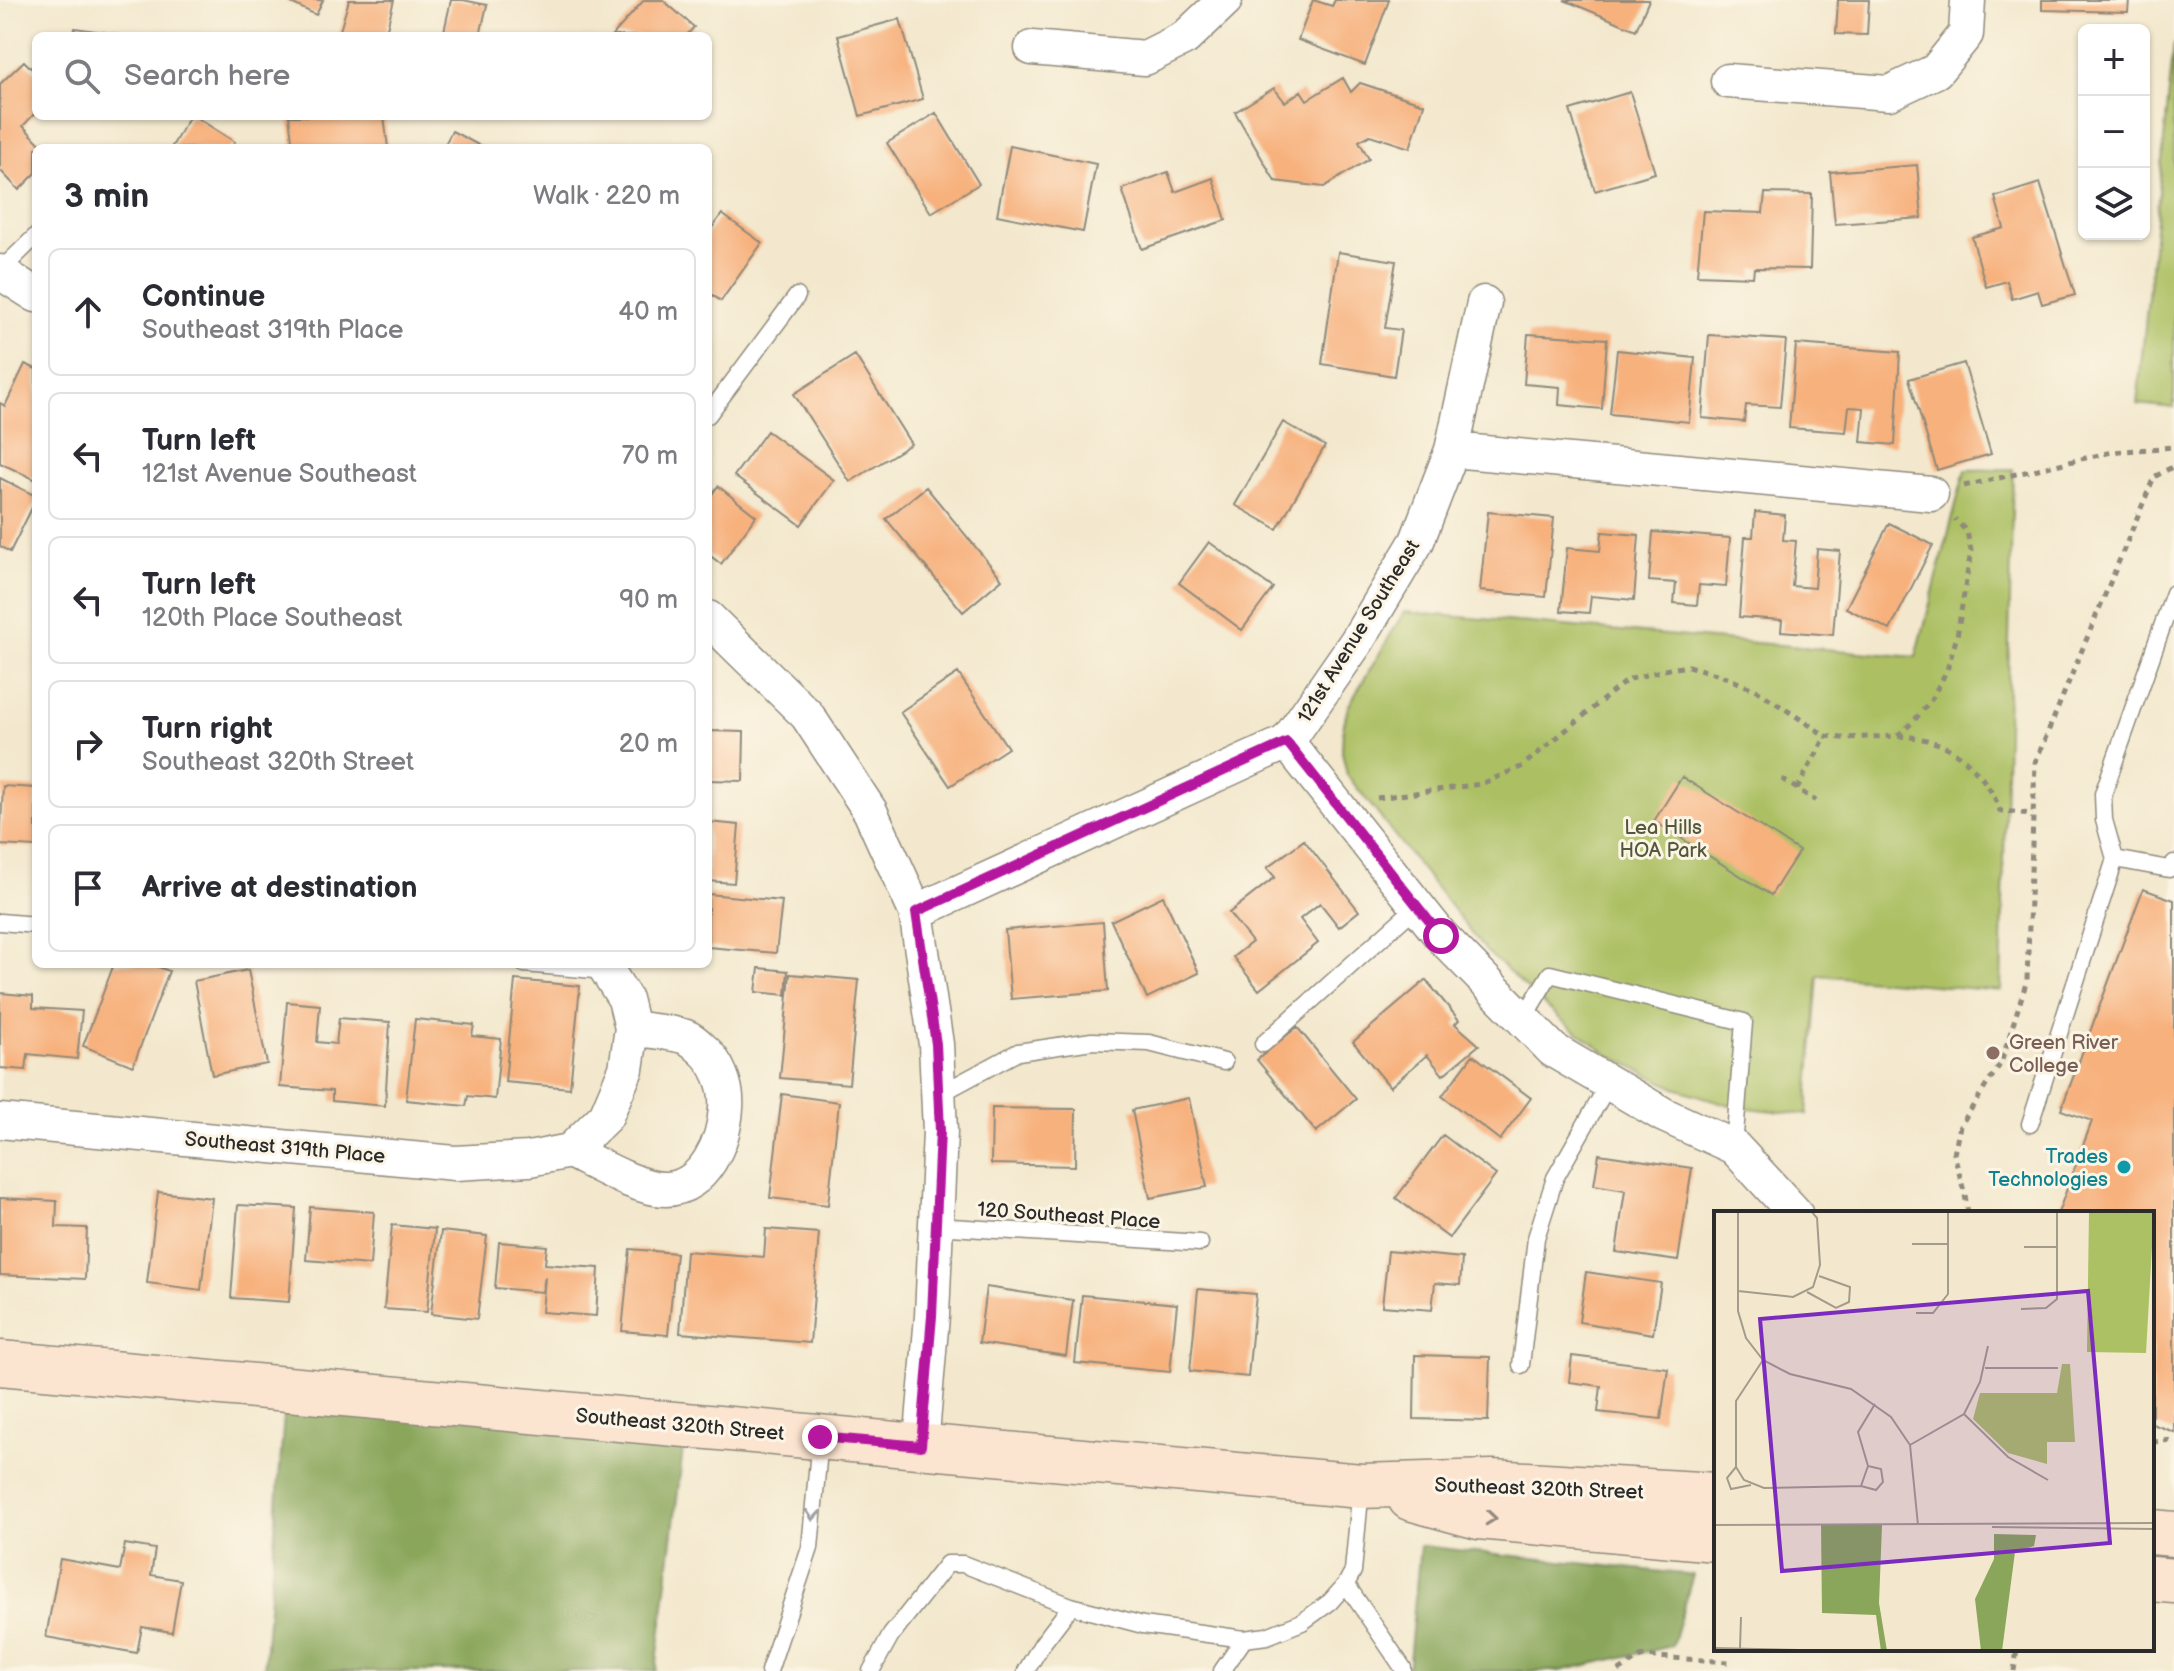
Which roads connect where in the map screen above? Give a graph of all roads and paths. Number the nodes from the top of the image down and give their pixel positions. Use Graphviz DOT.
graph roads {
  1 [pos="1225,0"];
  2 [pos="1968,0"];
  3 [pos="1032,48"];
  4 [pos="1728,81"];
  5 [pos="32,240"];
  6 [pos="0,272"];
  7 [pos="32,292"];
  8 [pos="797,296"];
  9 [pos="1484,303"];
  10 [pos="712,410"];
  11 [pos="2174,447"];
  12 [pos="1452,450"];
  13 [pos="2174,466"];
  14 [pos="1931,494"];
  15 [pos="2174,593"];
  16 [pos="712,624"];
  17 [pos="1826,736"];
  18 [pos="1897,736"];
  19 [pos="1287,742"];
  20 [pos="1782,779"];
  21 [pos="1797,789"];
  22 [pos="1816,801"];
  23 [pos="1336,804"];
  24 [pos="2033,814"];
  25 [pos="2115,859"];
  26 [pos="2174,863"];
  27 [pos="1417,906"];
  28 [pos="916,912"];
  29 [pos="0,922"];
  30 [pos="32,925"];
  31 [pos="606,968"];
  32 [pos="1523,1019"];
  33 [pos="632,1028"];
  34 [pos="1263,1044"];
  35 [pos="1224,1062"];
  36 [pos="1609,1083"];
  37 [pos="938,1095"];
  38 [pos="0,1121"];
  39 [pos="2030,1124"];
  40 [pos="1734,1147"];
  41 [pos="570,1151"];
  42 [pos="1793,1211"];
  43 [pos="1968,1211"];
  44 [pos="936,1226"];
  45 [pos="1200,1243"];
  46 [pos="0,1363"];
  47 [pos="1521,1365"];
  48 [pos="820,1437"];
  49 [pos="2154,1442"];
  50 [pos="2174,1443"];
  51 [pos="921,1446"];
  52 [pos="1361,1486"];
  53 [pos="1714,1495"];
  54 [pos="2154,1532"];
  55 [pos="2174,1534"];
  56 [pos="1714,1539"];
  57 [pos="2154,1579"];
  58 [pos="2174,1581"];
  59 [pos="1346,1584"];
  60 [pos="1071,1606"];
  61 [pos="1244,1639"];
  62 [pos="2017,1651"];
  63 [pos="1730,1662"];
  64 [pos="769,1671"];
  65 [pos="871,1671"];
  66 [pos="1026,1671"];
  67 [pos="1222,1671"];
  68 [pos="1403,1671"];
  69 [pos="1619,1671"];
  70 [pos="2014,1671"];
  1 -- 3 [label="street"];
  2 -- 4 [label="street"];
  5 -- 6 [label="lane"];
  6 -- 7 [label="street"];
  8 -- 10 [label="lane"];
  9 -- 12 [label="street, 121st Avenue Southeast"];
  11 -- 14 [label="path"];
  12 -- 14 [label="street"];
  12 -- 19 [label="street, 121st Avenue Southeast"];
  13 -- 24 [label="path"];
  14 -- 18 [label="path"];
  15 -- 25 [label="lane"];
  16 -- 28 [label="street"];
  17 -- 18 [label="path"];
  17 -- 21 [label="path"];
  17 -- 23 [label="path"];
  18 -- 24 [label="path"];
  19 -- 23 [label="street"];
  19 -- 28 [label="street, 121st Avenue Southeast"];
  20 -- 21 [label="path"];
  21 -- 22 [label="path"];
  23 -- 27 [label="street"];
  24 -- 43 [label="path"];
  25 -- 26 [label="lane"];
  25 -- 39 [label="lane"];
  27 -- 32 [label="street"];
  27 -- 34 [label="lane"];
  28 -- 37 [label="street"];
  29 -- 30 [label="lane"];
  31 -- 33 [label="street"];
  32 -- 36 [label="street"];
  32 -- 40 [label="lane"];
  33 -- 41 [label="street"];
  33 -- 41 [label="street"];
  35 -- 37 [label="lane"];
  36 -- 40 [label="street"];
  36 -- 47 [label="lane"];
  37 -- 44 [label="street"];
  38 -- 41 [label="street, Southeast 319th Place"];
  40 -- 42 [label="street"];
  44 -- 45 [label="lane, 120 Southeast Place"];
  44 -- 51 [label="street"];
  46 -- 48 [label="street, Southeast 320th Street"];
  48 -- 51 [label="street, Southeast 320th Street"];
  48 -- 64 [label="lane, one-way"];
  49 -- 50 [label="path"];
  51 -- 52 [label="street, Southeast 320th Street"];
  52 -- 53 [label="street, Southeast 320th Street"];
  52 -- 56 [label="street, Southeast 320th Street, one-way"];
  52 -- 59 [label="lane"];
  54 -- 55 [label="street"];
  57 -- 58 [label="street"];
  59 -- 61 [label="lane"];
  59 -- 68 [label="lane"];
  60 -- 61 [label="lane"];
  60 -- 65 [label="lane"];
  60 -- 66 [label="lane"];
  61 -- 67 [label="lane"];
  62 -- 70 [label="path"];
  63 -- 69 [label="path"];
}
